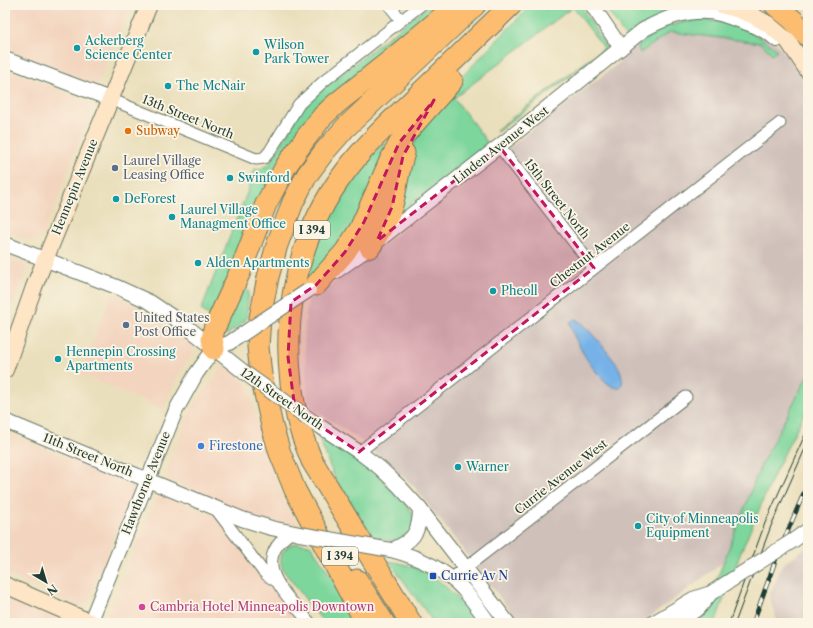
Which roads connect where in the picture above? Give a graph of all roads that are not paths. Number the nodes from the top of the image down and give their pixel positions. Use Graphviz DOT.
graph roads {
  1 [pos="149,5"];
  2 [pos="389,5"];
  3 [pos="421,5"];
  4 [pos="456,5"];
  5 [pos="475,5"];
  6 [pos="511,5"];
  7 [pos="526,5"];
  8 [pos="592,5"];
  9 [pos="721,5"];
  10 [pos="776,7"];
  11 [pos="401,20"];
  12 [pos="808,36"];
  13 [pos="621,48"];
  14 [pos="797,56"];
  15 [pos="5,59"];
  16 [pos="808,71"];
  17 [pos="110,99"];
  18 [pos="434,100"];
  19 [pos="780,124"];
  20 [pos="499,146"];
  21 [pos="5,244"];
  22 [pos="370,247"];
  23 [pos="45,260"];
  24 [pos="594,268"];
  25 [pos="313,288"];
  26 [pos="214,349"];
  27 [pos="5,370"];
  28 [pos="686,397"];
  29 [pos="5,421"];
  30 [pos="359,452"];
  31 [pos="147,479"];
  32 [pos="295,490"];
  33 [pos="215,508"];
  34 [pos="420,509"];
  35 [pos="808,530"];
  36 [pos="296,533"];
  37 [pos="391,550"];
  38 [pos="466,567"];
  39 [pos="451,579"];
  40 [pos="276,581"];
  41 [pos="5,585"];
  42 [pos="711,593"];
  43 [pos="422,622"];
  44 [pos="91,623"];
  45 [pos="310,623"];
  46 [pos="366,623"];
  47 [pos="384,623"];
  48 [pos="489,623"];
  49 [pos="508,623"];
  50 [pos="653,623"];
  51 [pos="676,623"];
  1 -- 17 [label="main road, Hennepin Avenue"];
  2 -- 11 [label="street"];
  3 -- 11 [label="street"];
  4 -- 26 [label="highway"];
  5 -- 32 [label="highway, I 394"];
  6 -- 43 [label="highway, I 394"];
  7 -- 18 [label="highway"];
  8 -- 13 [label="street"];
  9 -- 14 [label="main road"];
  10 -- 12 [label="highway"];
  11 -- 17 [label="street, 13th Street North"];
  13 -- 14 [label="street, Linden Avenue West"];
  13 -- 20 [label="street, Linden Avenue West"];
  14 -- 16 [label="main road"];
  15 -- 17 [label="street"];
  17 -- 23 [label="main road, Hennepin Avenue"];
  18 -- 22 [label="highway"];
  18 -- 25 [label="highway"];
  19 -- 24 [label="street, Chestnut Avenue"];
  20 -- 22 [label="street, Linden Avenue West"];
  20 -- 24 [label="street, 15th Street North"];
  21 -- 23 [label="street, 12th Street North"];
  22 -- 25 [label="street, Linden Avenue West"];
  23 -- 26 [label="street, 12th Street North"];
  23 -- 27 [label="main road, Hennepin Avenue"];
  24 -- 30 [label="street, Chestnut Avenue"];
  25 -- 26 [label="street, Linden Avenue West, bridge"];
  26 -- 30 [label="street, 12th Street North, bridge"];
  26 -- 31 [label="street, Hawthorne Avenue"];
  28 -- 38 [label="street, Currie Avenue West"];
  29 -- 31 [label="street, 11th Street North"];
  30 -- 34 [label="street, 12th Street North"];
  31 -- 33 [label="street, 11th Street North"];
  31 -- 44 [label="street, Hawthorne Avenue"];
  32 -- 46 [label="highway"];
  32 -- 47 [label="highway, I 394"];
  33 -- 36 [label="street, 11th Street North"];
  33 -- 40 [label="street, 11th Street North"];
  34 -- 37 [label="street"];
  34 -- 38 [label="street, 12th Street North"];
  35 -- 42 [label="street, bridge"];
  36 -- 37 [label="street, 11th Street North, bridge"];
  36 -- 40 [label="street, 11th Street North"];
  37 -- 39 [label="street"];
  38 -- 39 [label="street, Currie Avenue West"];
  38 -- 49 [label="street, 12th Street North"];
  39 -- 48 [label="street"];
  40 -- 45 [label="street, 11th Street North"];
  41 -- 44 [label="main road"];
  42 -- 50 [label="street"];
  42 -- 51 [label="street"];
}
